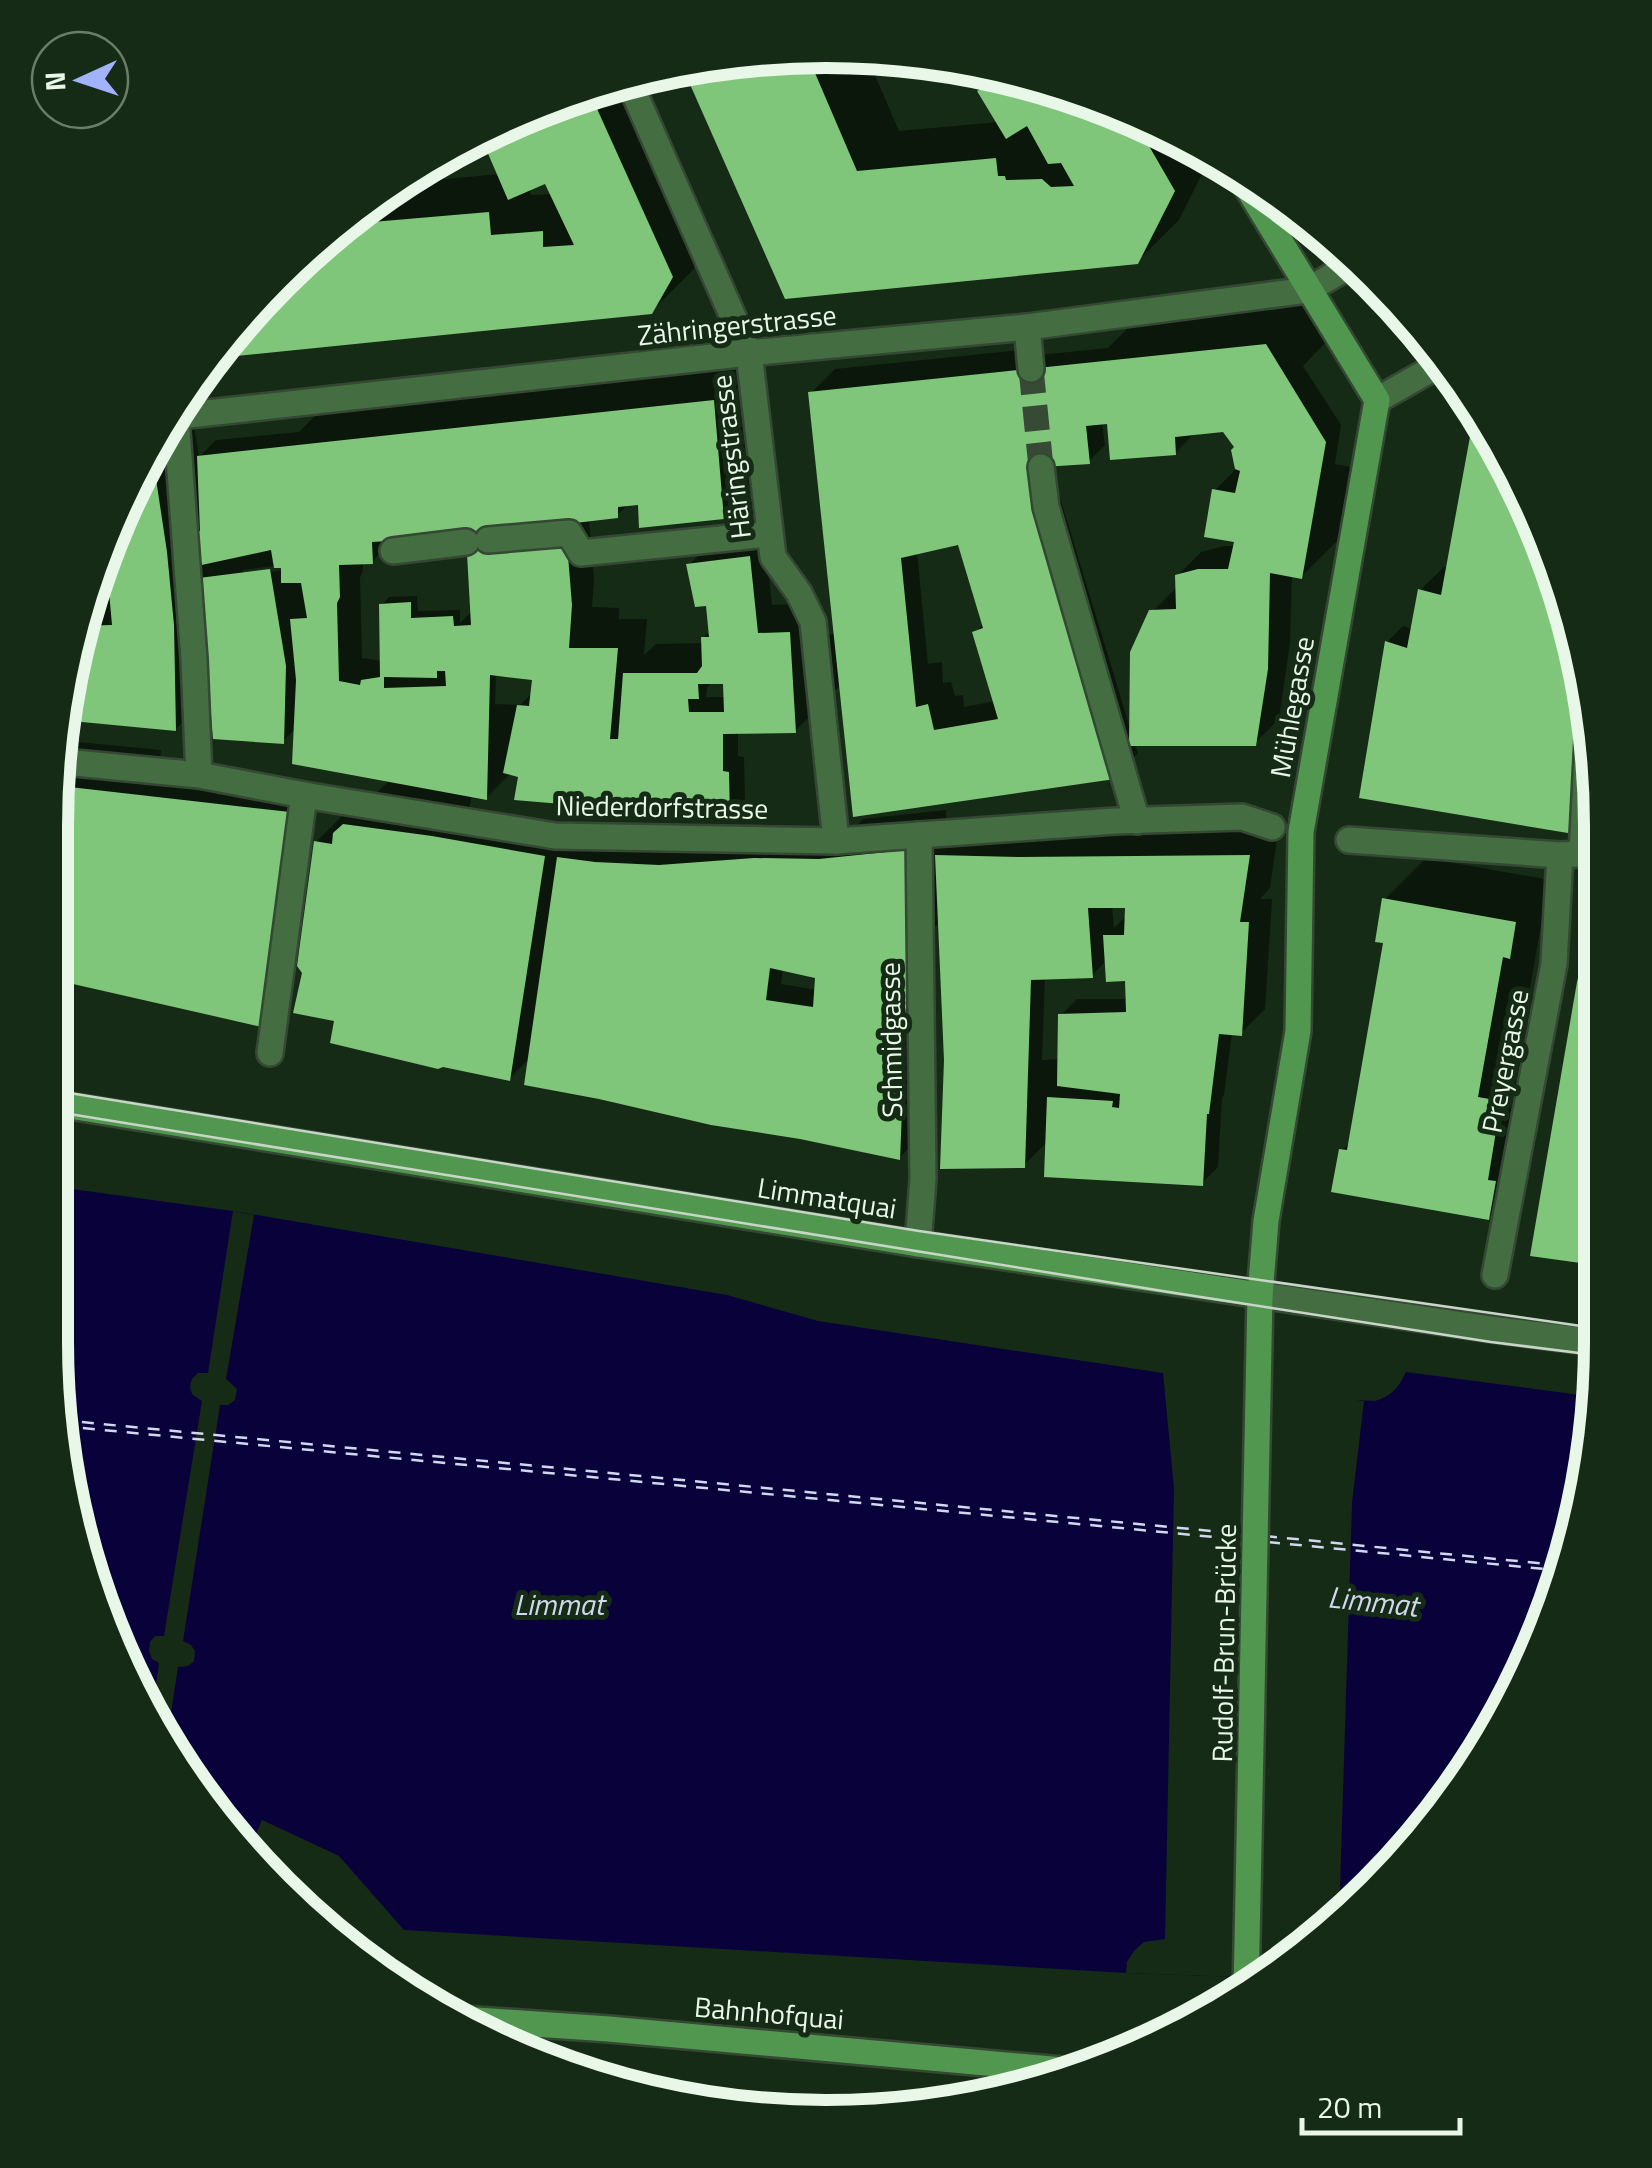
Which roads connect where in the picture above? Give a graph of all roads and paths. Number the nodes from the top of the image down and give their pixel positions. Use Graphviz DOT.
graph roads {
  1 [pos="634,92"];
  2 [pos="1254,200"];
  3 [pos="1341,271"];
  4 [pos="1308,290"];
  5 [pos="1027,327"];
  6 [pos="749,352"];
  7 [pos="1031,369"];
  8 [pos="1432,369"];
  9 [pos="1376,400"];
  10 [pos="190,413"];
  11 [pos="176,436"];
  12 [pos="1041,468"];
  13 [pos="769,534"];
  14 [pos="393,551"];
  15 [pos="70,763"];
  16 [pos="199,775"];
  17 [pos="1583,793"];
  18 [pos="304,795"];
  19 [pos="1137,821"];
  20 [pos="1272,827"];
  21 [pos="920,834"];
  22 [pos="1349,840"];
  23 [pos="836,841"];
  24 [pos="1579,854"];
  25 [pos="270,1053"];
  26 [pos="68,1105"];
  27 [pos="918,1244"];
  28 [pos="1496,1276"];
  29 [pos="1260,1295"];
  30 [pos="1584,1341"];
  31 [pos="1246,1974"];
  32 [pos="489,2021"];
  33 [pos="1044,2068"];
  1 -- 6 [label="street, Häringstrasse"];
  2 -- 4 [label="street"];
  3 -- 4 [label="street"];
  4 -- 5 [label="street, Zähringerstrasse"];
  4 -- 9 [label="street"];
  5 -- 6 [label="street, Zähringerstrasse"];
  5 -- 7 [label="street"];
  6 -- 10 [label="street, Zähringerstrasse"];
  6 -- 13 [label="street, Häringstrasse"];
  8 -- 9 [label="street"];
  9 -- 29 [label="street, Mühlegasse"];
  11 -- 16 [label="street"];
  12 -- 19 [label="street"];
  13 -- 14 [label="street"];
  13 -- 23 [label="street, Häringstrasse"];
  15 -- 16 [label="street, Niederdorfstrasse"];
  16 -- 18 [label="street, Niederdorfstrasse"];
  17 -- 24 [label="street, Preyergasse"];
  18 -- 23 [label="street, Niederdorfstrasse"];
  18 -- 25 [label="street"];
  19 -- 20 [label="street, Niederdorfstrasse"];
  19 -- 21 [label="street, Niederdorfstrasse"];
  21 -- 23 [label="street, Niederdorfstrasse"];
  21 -- 27 [label="street, Schmidgasse"];
  22 -- 24 [label="street"];
  24 -- 28 [label="street, Preyergasse"];
  26 -- 27 [label="street, Limmatquai"];
  27 -- 29 [label="street, Limmatquai"];
  29 -- 30 [label="street, Limmatquai"];
  29 -- 31 [label="street, Rudolf-Brun-Brücke"];
  32 -- 33 [label="street, Bahnhofquai"];
}
